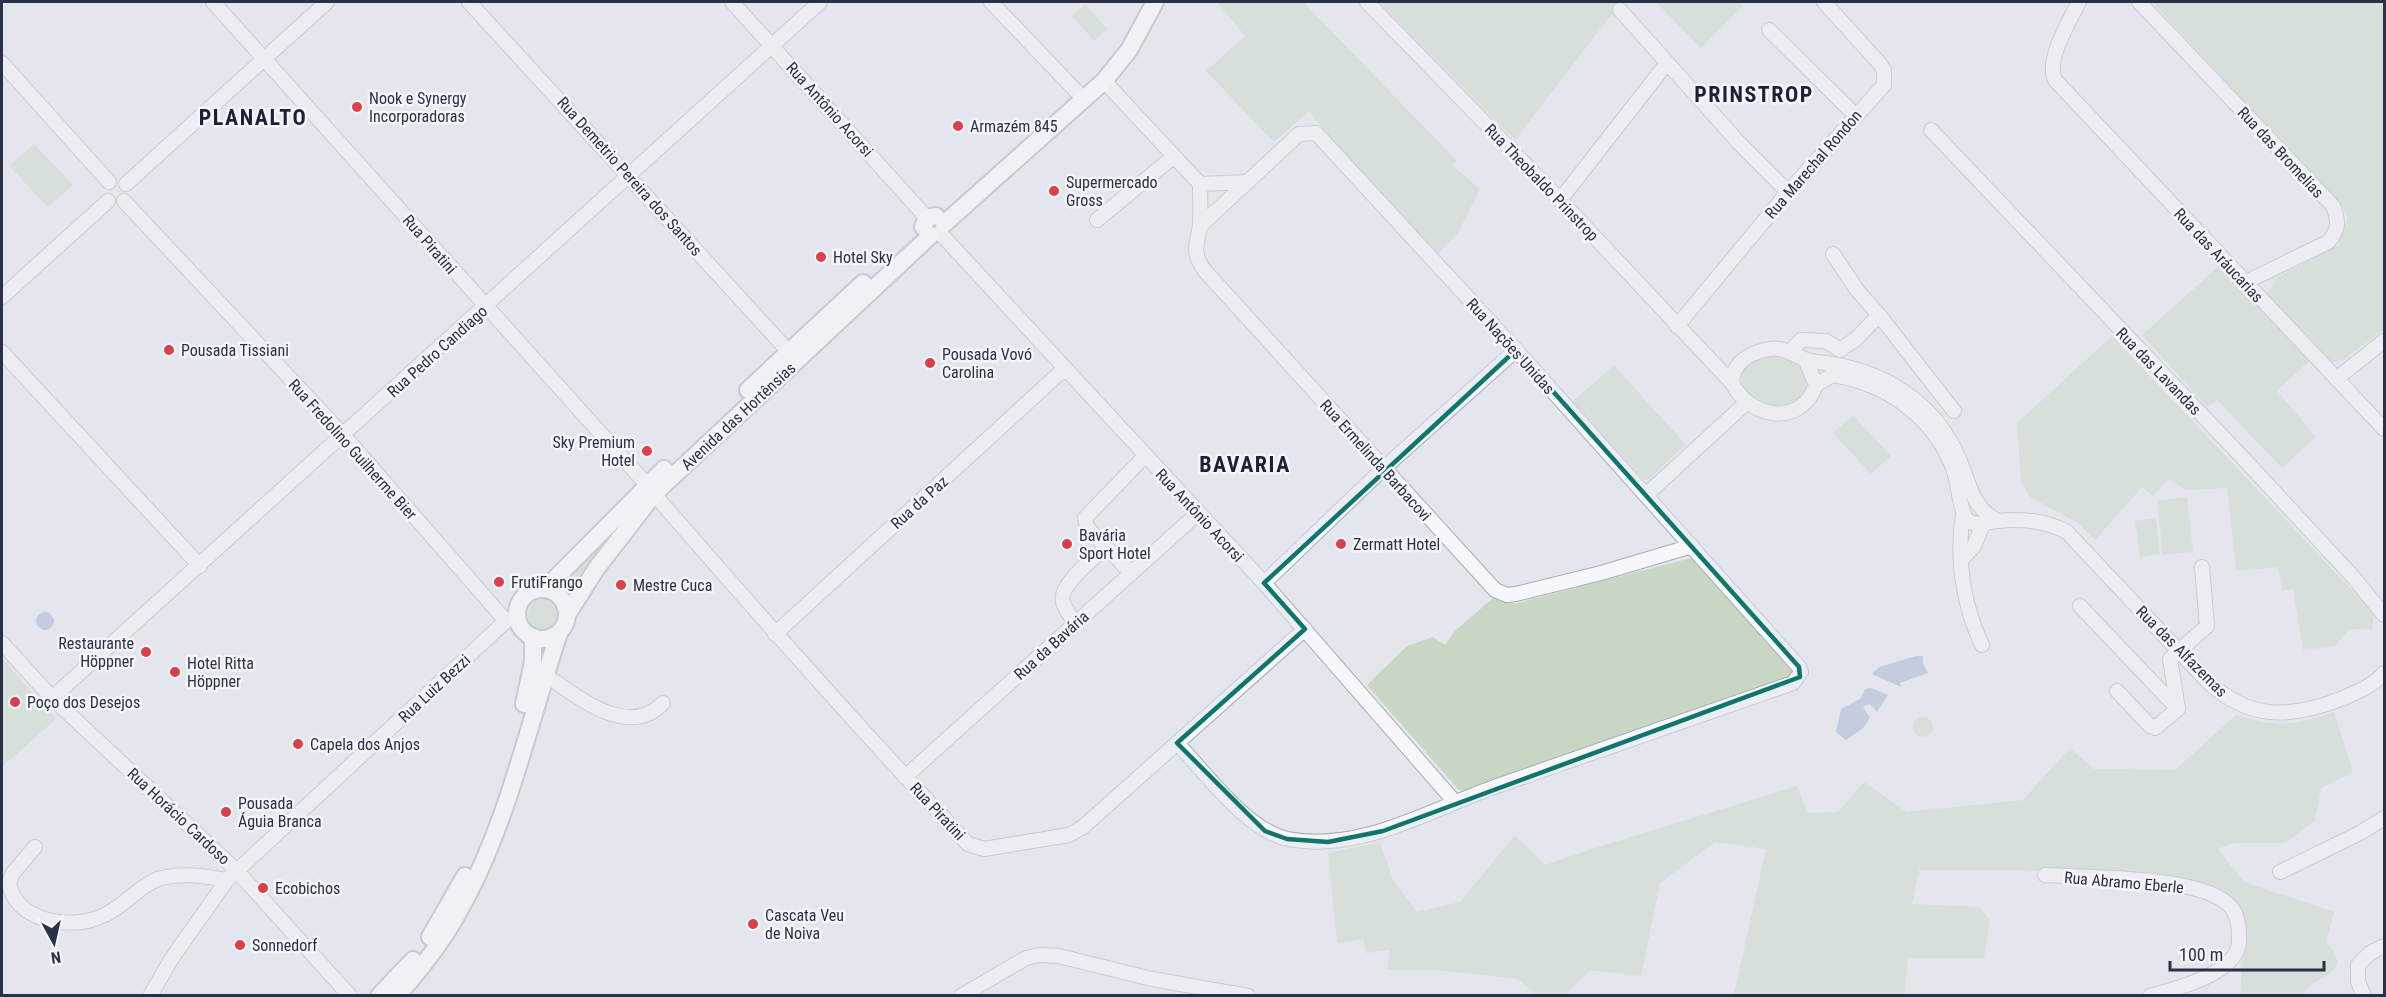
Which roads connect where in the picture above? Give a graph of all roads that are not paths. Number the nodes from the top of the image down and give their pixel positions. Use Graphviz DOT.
graph roads {
  1 [pos="213,2"];
  2 [pos="327,2"];
  3 [pos="469,2"];
  4 [pos="732,2"];
  5 [pos="820,2"];
  6 [pos="991,2"];
  7 [pos="1143,2"];
  8 [pos="1155,2"];
  9 [pos="1366,2"];
  10 [pos="1824,2"];
  11 [pos="2079,2"];
  12 [pos="2139,2"];
  13 [pos="1620,10"];
  14 [pos="1769,30"];
  15 [pos="772,45"];
  16 [pos="267,58"];
  17 [pos="2,63"];
  18 [pos="1667,63"];
  19 [pos="1104,81"];
  20 [pos="1077,92"];
  21 [pos="1855,115"];
  22 [pos="1931,130"];
  23 [pos="1173,157"];
  24 [pos="629,174"];
  25 [pos="109,182"];
  26 [pos="1248,182"];
  27 [pos="126,184"];
  28 [pos="1200,184"];
  29 [pos="1788,192"];
  30 [pos="1560,200"];
  31 [pos="108,201"];
  32 [pos="124,201"];
  33 [pos="1097,220"];
  34 [pos="934,225"];
  35 [pos="1200,226"];
  36 [pos="1833,254"];
  37 [pos="2246,282"];
  38 [pos="2,297"];
  39 [pos="485,307"];
  40 [pos="1879,315"];
  41 [pos="1677,327"];
  42 [pos="2385,341"];
  43 [pos="1516,350"];
  44 [pos="2,352"];
  45 [pos="789,352"];
  46 [pos="1790,352"];
  47 [pos="1806,361"];
  48 [pos="1713,366"];
  49 [pos="1735,367"];
  50 [pos="1064,369"];
  51 [pos="2336,379"];
  52 [pos="1732,383"];
  53 [pos="1816,385"];
  54 [pos="1746,403"];
  55 [pos="1954,411"];
  56 [pos="2385,429"];
  57 [pos="344,436"];
  58 [pos="1145,456"];
  59 [pos="1384,468"];
  60 [pos="651,490"];
  61 [pos="1646,495"];
  62 [pos="1197,514"];
  63 [pos="1963,514"];
  64 [pos="1998,521"];
  65 [pos="1983,524"];
  66 [pos="1692,546"];
  67 [pos="1106,547"];
  68 [pos="1963,558"];
  69 [pos="200,566"];
  70 [pos="2202,567"];
  71 [pos="1131,573"];
  72 [pos="1263,583"];
  73 [pos="545,590"];
  74 [pos="2080,606"];
  75 [pos="567,615"];
  76 [pos="2384,615"];
  77 [pos="512,619"];
  78 [pos="1075,623"];
  79 [pos="1305,629"];
  80 [pos="559,633"];
  81 [pos="775,634"];
  82 [pos="533,637"];
  83 [pos="2,643"];
  84 [pos="1982,645"];
  85 [pos="2177,650"];
  86 [pos="2385,673"];
  87 [pos="545,675"];
  88 [pos="2117,691"];
  89 [pos="52,698"];
  90 [pos="663,703"];
  91 [pos="2178,709"];
  92 [pos="1177,743"];
  93 [pos="905,777"];
  94 [pos="1454,801"];
  95 [pos="2385,818"];
  96 [pos="35,847"];
  97 [pos="2280,872"];
  98 [pos="232,875"];
  99 [pos="2045,875"];
  100 [pos="2385,946"];
  101 [pos="150,996"];
  102 [pos="350,996"];
  103 [pos="379,996"];
  104 [pos="397,996"];
  105 [pos="961,996"];
  106 [pos="1248,996"];
  107 [pos="2150,996"];
  108 [pos="2364,996"];
  1 -- 16 [label="street, Rua Piratini"];
  2 -- 16 [label="street"];
  3 -- 24 [label="street, Rua Demetrio Pereira dos Santos"];
  4 -- 15 [label="street, Rua Antônio Acorsi"];
  5 -- 15 [label="street, Rua Pedro Candiago"];
  6 -- 20 [label="street"];
  7 -- 20 [label="main road, Avenida das Hortênsias"];
  8 -- 19 [label="main road, Avenida das Hortênsias"];
  9 -- 30 [label="street, Rua Theobaldo Prinstrop"];
  10 -- 21 [label="street, Rua Marechal Rondon"];
  11 -- 37 [label="street, Rua das Aráucarias"];
  12 -- 37 [label="street, Rua das Bromelias"];
  13 -- 18 [label="street"];
  14 -- 21 [label="street"];
  15 -- 24 [label="street, Rua Pedro Candiago"];
  15 -- 34 [label="street, Rua Antônio Acorsi"];
  16 -- 27 [label="street"];
  16 -- 39 [label="street, Rua Piratini"];
  17 -- 25 [label="street"];
  18 -- 29 [label="street"];
  18 -- 30 [label="street"];
  19 -- 23 [label="street"];
  19 -- 34 [label="main road, Avenida das Hortênsias"];
  20 -- 34 [label="main road, Avenida das Hortênsias"];
  21 -- 29 [label="street, Rua Marechal Rondon"];
  22 -- 76 [label="street, Rua das Lavandas"];
  23 -- 28 [label="street"];
  23 -- 33 [label="street"];
  24 -- 39 [label="street, Rua Pedro Candiago"];
  24 -- 45 [label="street, Rua Demetrio Pereira dos Santos"];
  25 -- 27 [label="street"];
  25 -- 31 [label="street"];
  26 -- 28 [label="street"];
  26 -- 35 [label="street, Rua Nações Unidas"];
  26 -- 43 [label="street, Rua Nações Unidas"];
  27 -- 32 [label="street"];
  28 -- 35 [label="street, Rua Ermelinda Barbacovi"];
  29 -- 41 [label="street, Rua Marechal Rondon"];
  30 -- 41 [label="street, Rua Theobaldo Prinstrop"];
  31 -- 32 [label="street"];
  31 -- 38 [label="street"];
  32 -- 57 [label="street, Rua Fredolino Guilherme Bier"];
  34 -- 45 [label="main road, Avenida das Hortênsias"];
  34 -- 50 [label="street, Rua Antônio Acorsi"];
  34 -- 60 [label="main road, Avenida das Hortênsias"];
  35 -- 59 [label="street, Rua Ermelinda Barbacovi"];
  36 -- 40 [label="street"];
  37 -- 51 [label="street, Rua das Aráucarias"];
  39 -- 57 [label="street, Rua Pedro Candiago"];
  39 -- 60 [label="street, Rua Piratini"];
  40 -- 46 [label="street"];
  40 -- 55 [label="street"];
  41 -- 48 [label="street, Rua Theobaldo Prinstrop"];
  42 -- 51 [label="street"];
  43 -- 59 [label="street"];
  43 -- 61 [label="street, Rua Nações Unidas"];
  44 -- 69 [label="street"];
  45 -- 60 [label="main road, Avenida das Hortênsias"];
  46 -- 47 [label="street"];
  46 -- 49 [label="street"];
  47 -- 53 [label="street"];
  47 -- 64 [label="street"];
  48 -- 49 [label="street"];
  48 -- 52 [label="street, Rua Theobaldo Prinstrop"];
  49 -- 52 [label="street"];
  50 -- 58 [label="street, Rua Antônio Acorsi"];
  50 -- 81 [label="street, Rua da Paz"];
  51 -- 56 [label="street, Rua das Aráucarias"];
  52 -- 54 [label="street, Rua Theobaldo Prinstrop"];
  53 -- 54 [label="street"];
  53 -- 63 [label="street"];
  54 -- 61 [label="street"];
  57 -- 69 [label="street, Rua Pedro Candiago"];
  57 -- 77 [label="street, Rua Fredolino Guilherme Bier"];
  58 -- 62 [label="street, Rua Antônio Acorsi"];
  58 -- 67 [label="street"];
  59 -- 66 [label="street, Rua Ermelinda Barbacovi"];
  59 -- 72 [label="street"];
  60 -- 73 [label="main road, Avenida das Hortênsias"];
  60 -- 75 [label="main road, Avenida das Hortênsias"];
  60 -- 81 [label="street, Rua Piratini"];
  61 -- 66 [label="street, Rua Nações Unidas"];
  62 -- 71 [label="street, Rua da Bavária"];
  62 -- 72 [label="street, Rua Antônio Acorsi"];
  63 -- 65 [label="street"];
  63 -- 68 [label="street"];
  64 -- 65 [label="street"];
  64 -- 85 [label="street, Rua das Alfazemas"];
  65 -- 68 [label="street"];
  66 -- 94 [label="street, Rua Nações Unidas"];
  67 -- 71 [label="street"];
  67 -- 78 [label="street"];
  68 -- 84 [label="street"];
  69 -- 89 [label="street, Rua Pedro Candiago"];
  70 -- 85 [label="street"];
  71 -- 78 [label="street, Rua da Bavária"];
  72 -- 79 [label="street, Rua Antônio Acorsi"];
  73 -- 75 [label="main road"];
  73 -- 77 [label="main road"];
  74 -- 91 [label="street"];
  75 -- 80 [label="main road"];
  77 -- 82 [label="main road"];
  77 -- 98 [label="street, Rua Luiz Bezzi"];
  78 -- 93 [label="street, Rua da Bavária"];
  79 -- 92 [label="street, Rua Piratini"];
  79 -- 94 [label="street, Rua Antônio Acorsi"];
  80 -- 82 [label="main road"];
  80 -- 87 [label="main road"];
  81 -- 93 [label="street, Rua Piratini"];
  82 -- 103 [label="main road"];
  83 -- 89 [label="street, Rua Horácio Cardoso"];
  85 -- 86 [label="street, Rua das Alfazemas"];
  85 -- 91 [label="street"];
  87 -- 90 [label="street"];
  87 -- 104 [label="main road"];
  88 -- 91 [label="street"];
  89 -- 98 [label="street, Rua Horácio Cardoso"];
  92 -- 93 [label="street, Rua Piratini"];
  92 -- 94 [label="street"];
  95 -- 97 [label="street"];
  96 -- 98 [label="street"];
  98 -- 101 [label="street, Rua Luiz Bezzi"];
  98 -- 102 [label="street, Rua Horácio Cardoso"];
  99 -- 107 [label="street, Rua Abramo Eberle"];
  100 -- 108 [label="street"];
  105 -- 106 [label="street"];
}
